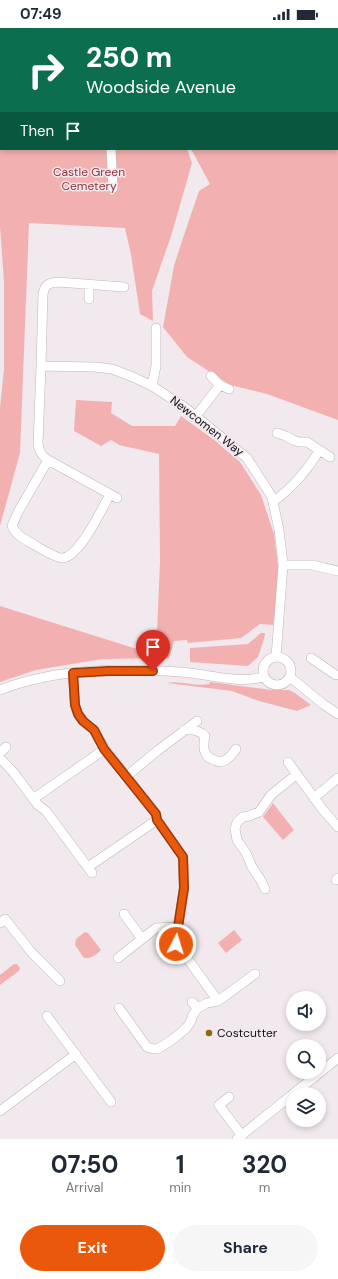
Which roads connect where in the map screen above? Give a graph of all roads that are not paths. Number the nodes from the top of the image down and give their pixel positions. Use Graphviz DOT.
graph roads {
  1 [pos="111,150"];
  2 [pos="113,188"];
  3 [pos="89,284"];
  4 [pos="124,287"];
  5 [pos="89,299"];
  6 [pos="156,328"];
  7 [pos="41,366"];
  8 [pos="211,376"];
  9 [pos="220,385"];
  10 [pos="152,386"];
  11 [pos="229,389"];
  12 [pos="196,416"];
  13 [pos="277,433"];
  14 [pos="319,451"];
  15 [pos="330,457"];
  16 [pos="48,460"];
  17 [pos="273,502"];
  18 [pos="283,565"];
  19 [pos="338,571"];
  20 [pos="276,657"];
  21 [pos="311,658"];
  22 [pos="73,673"];
  23 [pos="337,674"];
  24 [pos="264,677"];
  25 [pos="290,677"];
  26 [pos="0,690"];
  27 [pos="338,714"];
  28 [pos="197,721"];
  29 [pos="184,730"];
  30 [pos="104,749"];
  31 [pos="236,749"];
  32 [pos="0,758"];
  33 [pos="288,762"];
  34 [pos="297,774"];
  35 [pos="127,776"];
  36 [pos="338,778"];
  37 [pos="314,798"];
  38 [pos="35,802"];
  39 [pos="157,820"];
  40 [pos="338,827"];
  41 [pos="265,889"];
  42 [pos="124,914"];
  43 [pos="0,922"];
  44 [pos="178,927"];
  45 [pos="142,939"];
  46 [pos="118,958"];
  47 [pos="255,974"];
  48 [pos="60,981"];
  49 [pos="218,1001"];
  50 [pos="119,1008"];
  51 [pos="47,1016"];
  52 [pos="76,1054"];
  53 [pos="338,1058"];
  54 [pos="230,1097"];
  55 [pos="111,1102"];
  56 [pos="0,1111"];
  57 [pos="239,1137"];
  1 -- 2 [label="street"];
  3 -- 4 [label="street"];
  3 -- 5 [label="street"];
  3 -- 7 [label="street"];
  6 -- 10 [label="street"];
  7 -- 10 [label="street, Newcomen Way"];
  7 -- 16 [label="street"];
  8 -- 9 [label="street"];
  9 -- 11 [label="street"];
  9 -- 12 [label="street"];
  10 -- 12 [label="street, Newcomen Way"];
  12 -- 17 [label="street, Newcomen Way"];
  13 -- 14 [label="street"];
  14 -- 15 [label="street"];
  14 -- 17 [label="street"];
  16 -- 16 [label="street"];
  17 -- 18 [label="street, Newcomen Way"];
  18 -- 19 [label="street"];
  18 -- 20 [label="street, Newcomen Way"];
  20 -- 24 [label="street"];
  20 -- 25 [label="street"];
  21 -- 23 [label="street"];
  22 -- 24 [label="street"];
  22 -- 26 [label="street"];
  22 -- 30 [label="street"];
  24 -- 25 [label="street"];
  25 -- 27 [label="street"];
  28 -- 29 [label="street"];
  29 -- 31 [label="street"];
  29 -- 35 [label="street"];
  30 -- 35 [label="street"];
  30 -- 38 [label="street"];
  32 -- 38 [label="street"];
  33 -- 34 [label="street"];
  34 -- 37 [label="street"];
  34 -- 41 [label="street"];
  35 -- 39 [label="street"];
  36 -- 37 [label="street"];
  37 -- 40 [label="street"];
  38 -- 39 [label="street"];
  39 -- 44 [label="street"];
  42 -- 45 [label="street"];
  43 -- 48 [label="street"];
  44 -- 45 [label="street"];
  44 -- 49 [label="street"];
  45 -- 46 [label="street"];
  47 -- 49 [label="street"];
  49 -- 50 [label="street"];
  51 -- 52 [label="street"];
  52 -- 55 [label="street"];
  52 -- 56 [label="street"];
  53 -- 57 [label="street"];
  54 -- 57 [label="street"];
}
